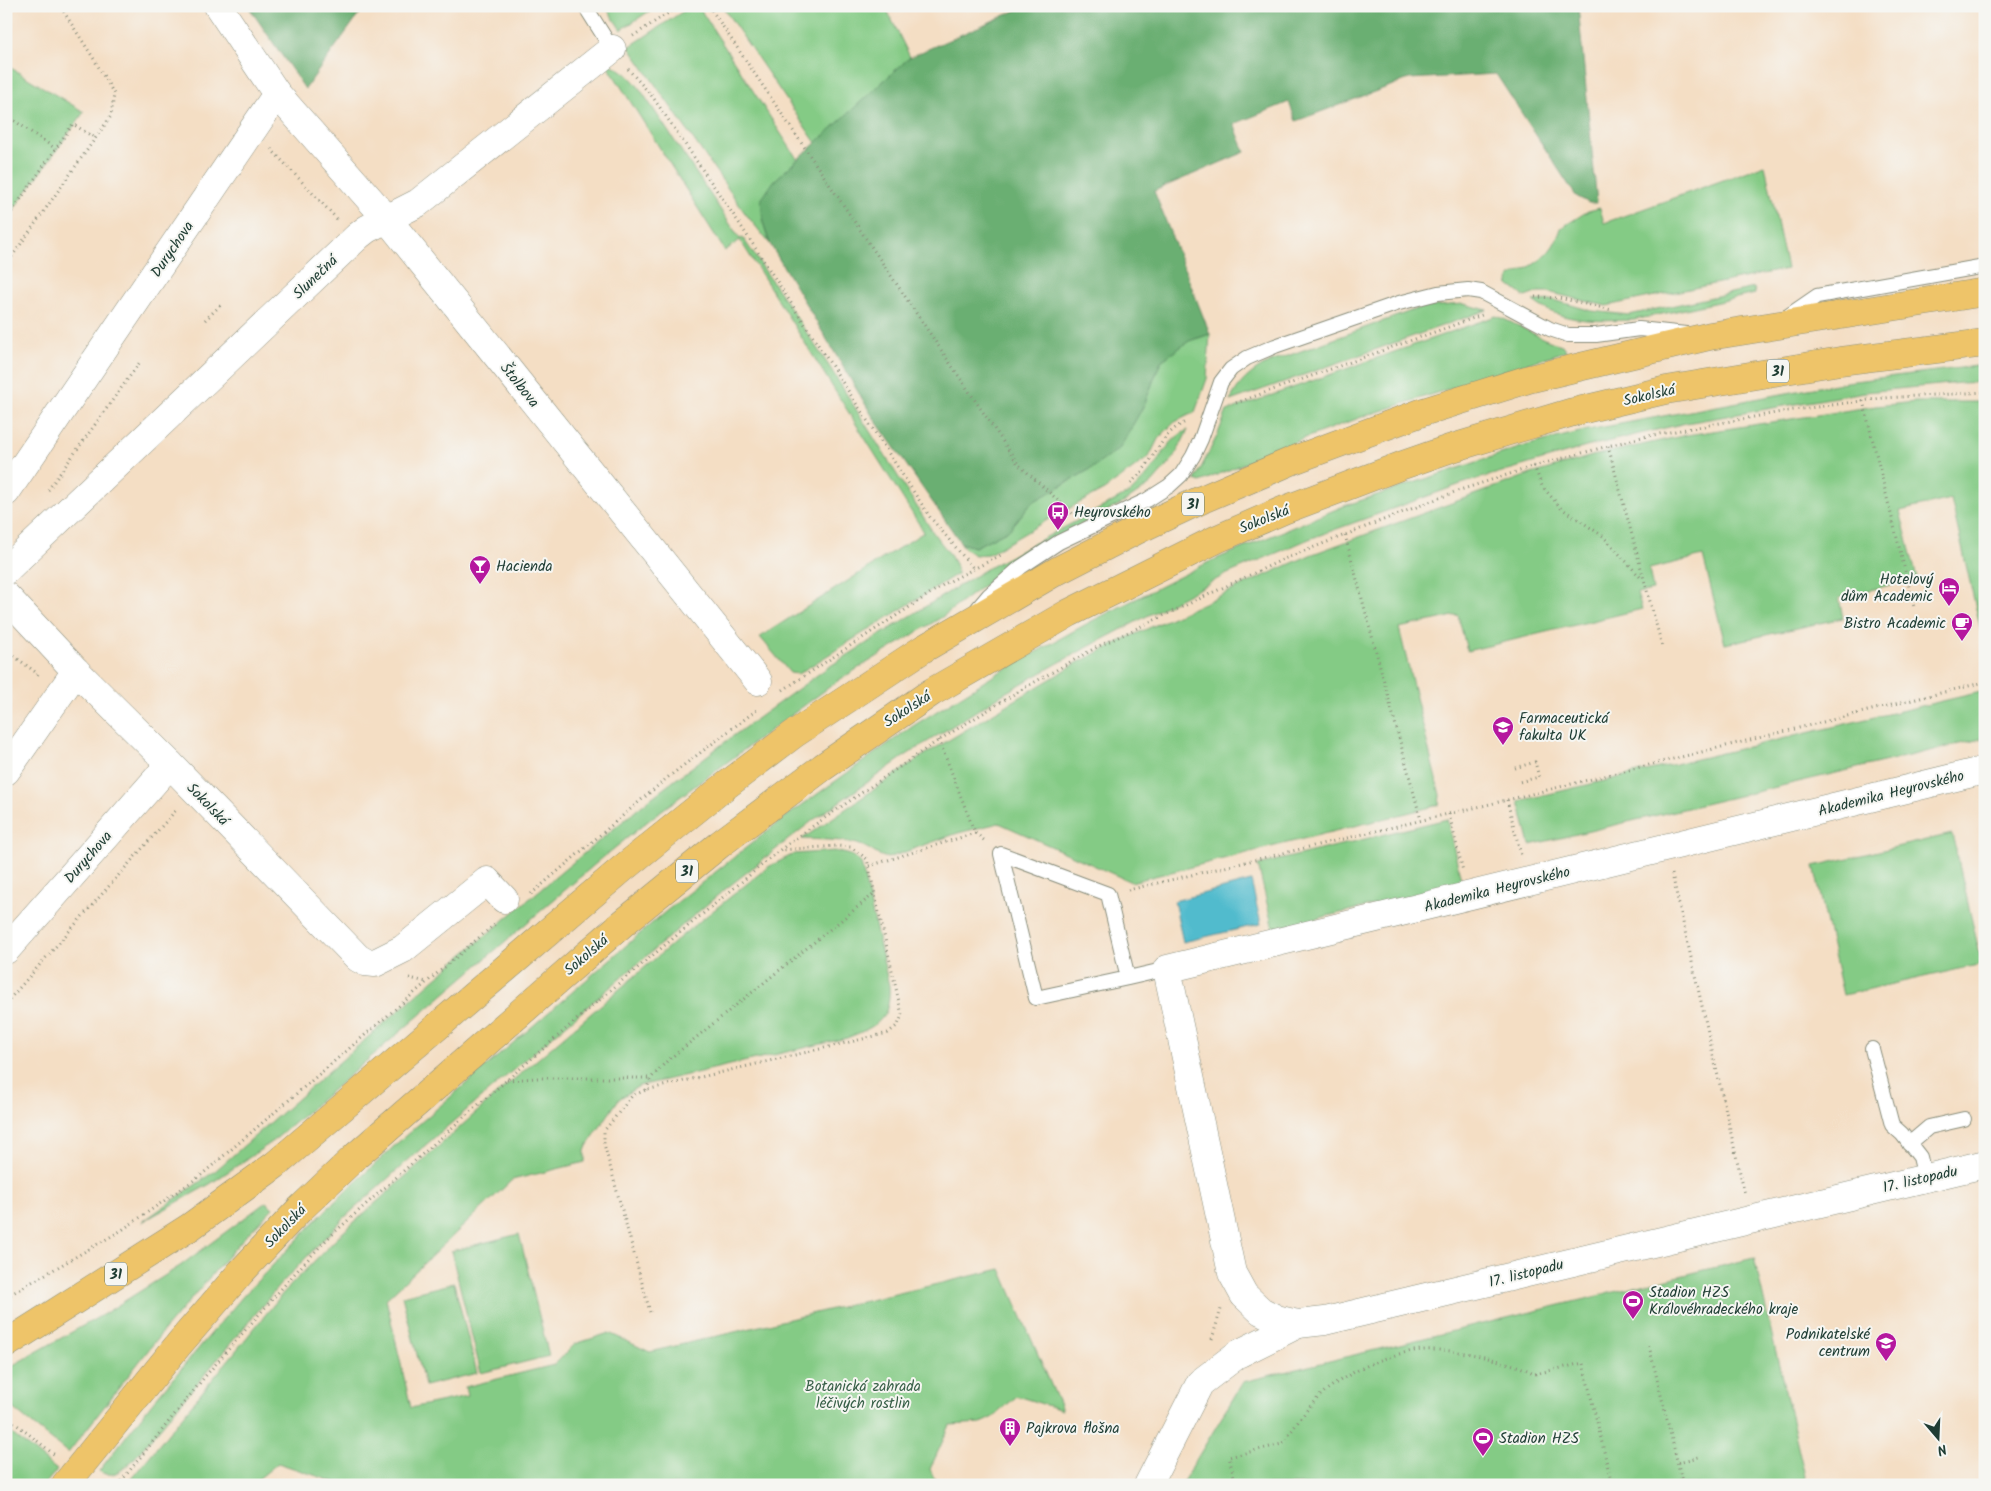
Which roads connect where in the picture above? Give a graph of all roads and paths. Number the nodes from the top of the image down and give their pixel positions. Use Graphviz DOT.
graph roads {
  1 [pos="60,6"];
  2 [pos="218,6"];
  3 [pos="585,6"];
  4 [pos="679,6"];
  5 [pos="709,6"];
  6 [pos="612,50"];
  7 [pos="277,94"];
  8 [pos="6,115"];
  9 [pos="253,130"];
  10 [pos="95,138"];
  11 [pos="56,149"];
  12 [pos="6,220"];
  13 [pos="377,225"];
  14 [pos="7,263"];
  15 [pos="1985,266"];
  16 [pos="1985,292"];
  17 [pos="223,303"];
  18 [pos="1506,306"];
  19 [pos="1616,310"];
  20 [pos="205,320"];
  21 [pos="1772,326"];
  22 [pos="1710,336"];
  23 [pos="1985,343"];
  24 [pos="140,362"];
  25 [pos="1985,392"];
  26 [pos="1862,401"];
  27 [pos="1608,446"];
  28 [pos="1534,466"];
  29 [pos="48,491"];
  30 [pos="6,492"];
  31 [pos="1075,516"];
  32 [pos="1345,535"];
  33 [pos="974,569"];
  34 [pos="6,570"];
  35 [pos="1644,581"];
  36 [pos="6,596"];
  37 [pos="1914,607"];
  38 [pos="962,625"];
  39 [pos="1662,646"];
  40 [pos="6,650"];
  41 [pos="76,671"];
  42 [pos="36,681"];
  43 [pos="758,681"];
  44 [pos="1985,682"];
  45 [pos="939,740"];
  46 [pos="170,764"];
  47 [pos="1515,768"];
  48 [pos="1985,770"];
  49 [pos="6,771"];
  50 [pos="1519,782"];
  51 [pos="1507,800"];
  52 [pos="181,805"];
  53 [pos="1448,814"];
  54 [pos="1421,820"];
  55 [pos="975,833"];
  56 [pos="1666,848"];
  57 [pos="780,850"];
  58 [pos="1001,854"];
  59 [pos="868,866"];
  60 [pos="1528,881"];
  61 [pos="874,893"];
  62 [pos="1108,894"];
  63 [pos="1470,896"];
  64 [pos="504,899"];
  65 [pos="6,950"];
  66 [pos="1167,969"];
  67 [pos="1128,978"];
  68 [pos="6,1002"];
  69 [pos="1872,1049"];
  70 [pos="651,1078"];
  71 [pos="507,1080"];
  72 [pos="646,1090"];
  73 [pos="1964,1119"];
  74 [pos="1909,1144"];
  75 [pos="1985,1164"];
  76 [pos="1924,1178"];
  77 [pos="1751,1220"];
  78 [pos="1232,1273"];
  79 [pos="650,1312"];
  80 [pos="1298,1324"];
  81 [pos="6,1344"];
  82 [pos="1649,1346"];
  83 [pos="1200,1383"];
  84 [pos="6,1416"];
  85 [pos="1699,1458"];
  86 [pos="1678,1462"];
  87 [pos="70,1478"];
  88 [pos="118,1485"];
  89 [pos="1148,1485"];
  90 [pos="1236,1485"];
  91 [pos="1612,1485"];
  92 [pos="1684,1485"];
  1 -- 10 [label="path"];
  2 -- 7 [label="street"];
  3 -- 6 [label="lane"];
  4 -- 6 [label="path"];
  5 -- 31 [label="path"];
  6 -- 13 [label="street, Slunečná"];
  6 -- 33 [label="path"];
  7 -- 9 [label="street, Durychova"];
  7 -- 13 [label="street, Štolbova"];
  8 -- 11 [label="path"];
  9 -- 13 [label="path"];
  9 -- 30 [label="street, Durychova"];
  10 -- 11 [label="path"];
  10 -- 14 [label="path"];
  11 -- 12 [label="path"];
  13 -- 34 [label="street, Slunečná"];
  13 -- 43 [label="street, Štolbova"];
  15 -- 21 [label="lane"];
  16 -- 21 [label="main road, 31"];
  17 -- 20 [label="path"];
  18 -- 19 [label="path"];
  18 -- 22 [label="lane"];
  18 -- 38 [label="lane"];
  21 -- 22 [label="main road, 31"];
  22 -- 38 [label="main road, 31"];
  23 -- 87 [label="main road, Sokolská / 31"];
  24 -- 29 [label="path"];
  25 -- 26 [label="path"];
  26 -- 27 [label="path"];
  26 -- 37 [label="path"];
  27 -- 28 [label="path"];
  27 -- 35 [label="path"];
  28 -- 32 [label="path"];
  28 -- 35 [label="path"];
  32 -- 45 [label="path"];
  32 -- 54 [label="path"];
  35 -- 39 [label="path"];
  36 -- 41 [label="street"];
  38 -- 81 [label="main road, 31"];
  40 -- 42 [label="path"];
  41 -- 46 [label="street, Sokolská"];
  41 -- 49 [label="street"];
  44 -- 51 [label="path"];
  45 -- 55 [label="path"];
  45 -- 57 [label="path"];
  46 -- 64 [label="street, Sokolská"];
  46 -- 65 [label="street, Durychova"];
  47 -- 50 [label="path"];
  48 -- 56 [label="street, Akademika Heyrovského"];
  51 -- 53 [label="path"];
  51 -- 60 [label="path"];
  52 -- 68 [label="path"];
  53 -- 54 [label="path"];
  53 -- 63 [label="path"];
  54 -- 62 [label="path"];
  55 -- 58 [label="path"];
  55 -- 59 [label="path"];
  56 -- 60 [label="street, Akademika Heyrovského"];
  56 -- 77 [label="path"];
  57 -- 59 [label="path"];
  57 -- 71 [label="path"];
  58 -- 62 [label="lane"];
  58 -- 67 [label="lane"];
  59 -- 61 [label="path"];
  60 -- 63 [label="street, Akademika Heyrovského"];
  61 -- 70 [label="path"];
  61 -- 72 [label="path"];
  62 -- 67 [label="lane"];
  63 -- 66 [label="street, Akademika Heyrovského"];
  66 -- 67 [label="lane"];
  66 -- 78 [label="street, 17. listopadu"];
  69 -- 74 [label="lane"];
  70 -- 71 [label="path"];
  70 -- 72 [label="path"];
  71 -- 88 [label="path"];
  72 -- 79 [label="path"];
  73 -- 74 [label="lane"];
  74 -- 76 [label="lane"];
  75 -- 76 [label="street, 17. listopadu"];
  76 -- 77 [label="street, 17. listopadu"];
  77 -- 80 [label="street, 17. listopadu"];
  78 -- 80 [label="street, 17. listopadu"];
  78 -- 83 [label="path"];
  80 -- 83 [label="street"];
  82 -- 86 [label="path"];
  83 -- 89 [label="street"];
  84 -- 87 [label="path"];
  85 -- 86 [label="path"];
  86 -- 92 [label="path"];
  90 -- 91 [label="path"];
}
